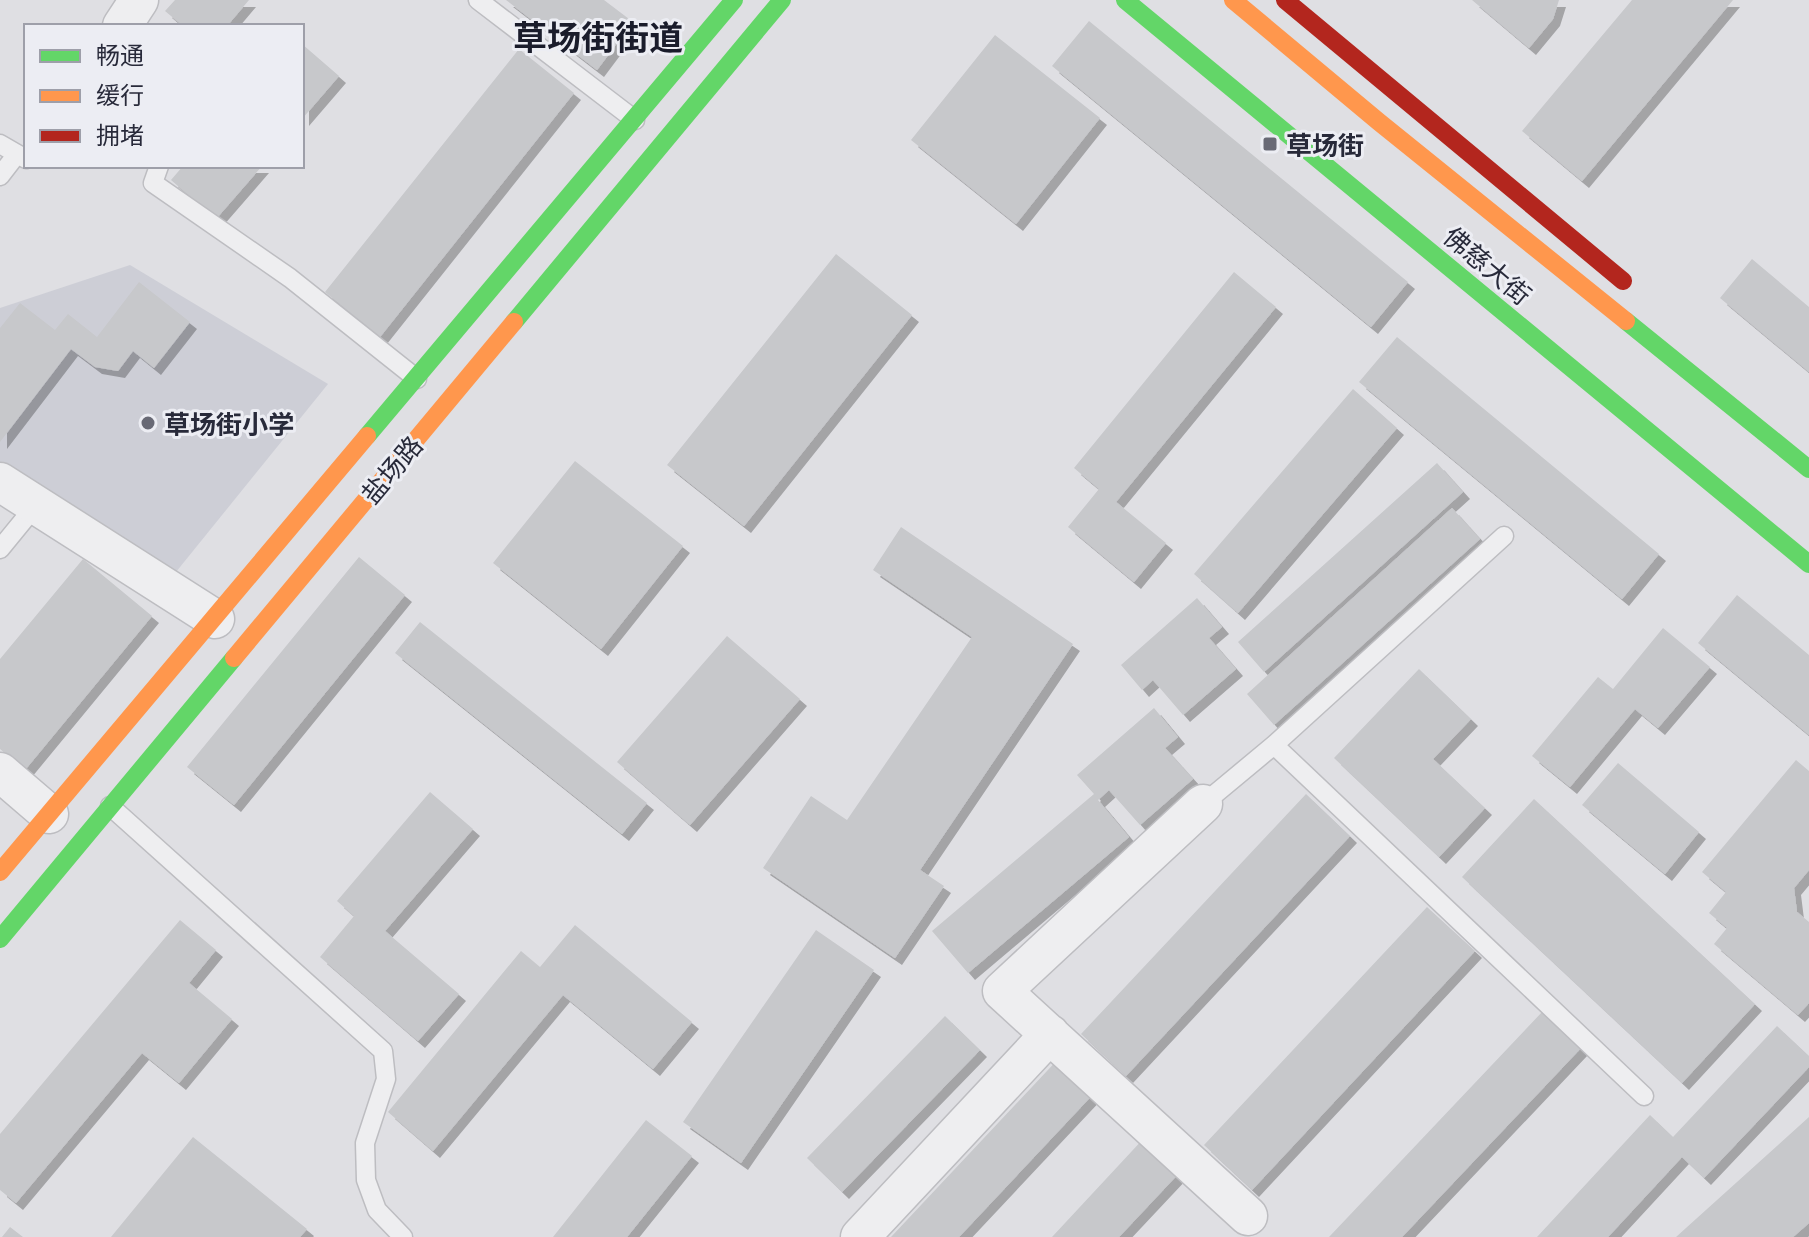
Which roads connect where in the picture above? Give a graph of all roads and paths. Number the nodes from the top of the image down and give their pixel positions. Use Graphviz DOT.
graph roads {
  1 [pos="139,0"];
  2 [pos="478,0"];
  3 [pos="734,0"];
  4 [pos="782,0"];
  5 [pos="1125,0"];
  6 [pos="1233,0"];
  7 [pos="1285,0"];
  8 [pos="123,24"];
  9 [pos="635,120"];
  10 [pos="0,144"];
  11 [pos="22,157"];
  12 [pos="158,168"];
  13 [pos="0,176"];
  14 [pos="1641,295"];
  15 [pos="417,379"];
  16 [pos="1809,469"];
  17 [pos="0,482"];
  18 [pos="36,505"];
  19 [pos="1504,536"];
  20 [pos="0,549"];
  21 [pos="1809,564"];
  22 [pos="215,619"];
  23 [pos="1274,745"];
  24 [pos="0,772"];
  25 [pos="1203,804"];
  26 [pos="110,806"];
  27 [pos="49,814"];
  28 [pos="0,872"];
  29 [pos="0,939"];
  30 [pos="1050,1034"];
  31 [pos="1644,1096"];
  32 [pos="1248,1216"];
  33 [pos="403,1237"];
  34 [pos="860,1237"];
  1 -- 8 [label="street"];
  2 -- 9 [label="lane"];
  3 -- 9 [label="main road, 盐场路"];
  4 -- 26 [label="main road, 盐场路"];
  5 -- 21 [label="main road"];
  6 -- 16 [label="main road, 佛慈大街"];
  7 -- 14 [label="main road"];
  9 -- 15 [label="main road, 盐场路"];
  10 -- 11 [label="lane"];
  11 -- 13 [label="lane"];
  12 -- 15 [label="lane"];
  15 -- 22 [label="main road, 盐场路"];
  17 -- 18 [label="street"];
  18 -- 20 [label="lane"];
  18 -- 22 [label="street"];
  19 -- 23 [label="lane"];
  22 -- 27 [label="main road, 盐场路"];
  23 -- 25 [label="lane"];
  23 -- 31 [label="lane"];
  24 -- 27 [label="street"];
  25 -- 30 [label="street"];
  26 -- 29 [label="main road, 盐场路"];
  26 -- 33 [label="lane"];
  27 -- 28 [label="main road, 盐场路"];
  30 -- 32 [label="street"];
  30 -- 34 [label="street"];
}
